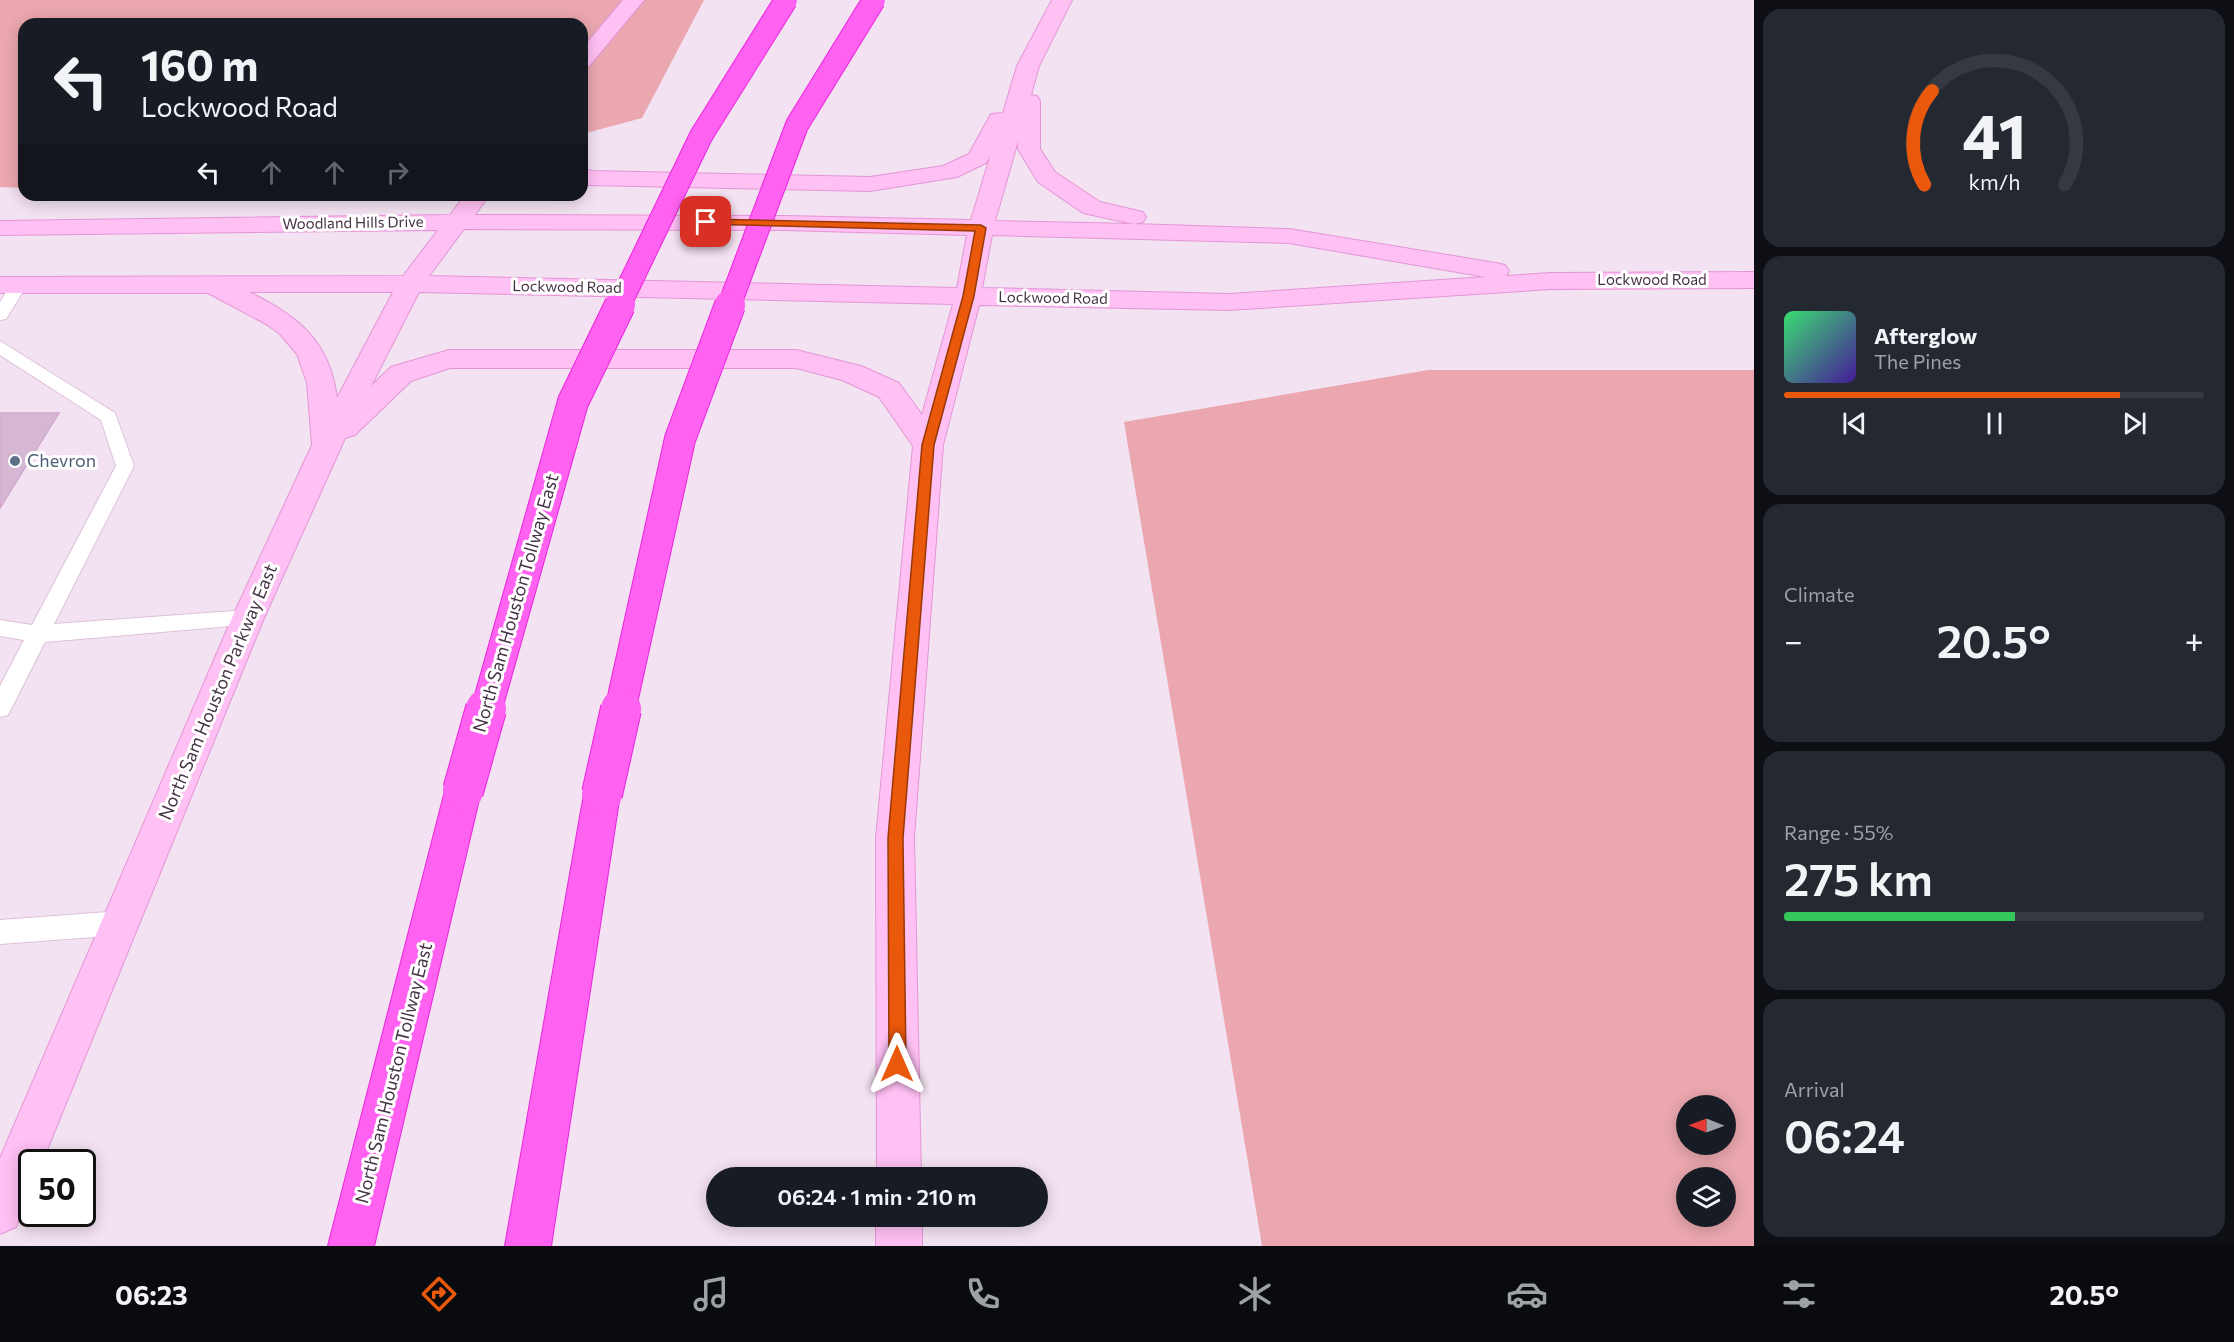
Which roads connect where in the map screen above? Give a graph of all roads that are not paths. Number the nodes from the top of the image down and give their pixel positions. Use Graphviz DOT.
graph roads {
  1 [pos="634,0"];
  2 [pos="786,0"];
  3 [pos="874,0"];
  4 [pos="1062,0"];
  5 [pos="588,55"];
  6 [pos="1029,66"];
  7 [pos="588,178"];
  8 [pos="466,208"];
  9 [pos="706,222"];
  10 [pos="0,228"];
  11 [pos="981,228"];
  12 [pos="1212,234"];
  13 [pos="1551,280"];
  14 [pos="1754,280"];
  15 [pos="410,284"];
  16 [pos="10,285"];
  17 [pos="212,285"];
  18 [pos="968,296"];
  19 [pos="0,315"];
  20 [pos="0,347"];
  21 [pos="327,445"];
  22 [pos="928,445"];
  23 [pos="248,618"];
  24 [pos="0,628"];
  25 [pos="39,634"];
  26 [pos="0,708"];
  27 [pos="121,922"];
  28 [pos="0,932"];
  29 [pos="899,1167"];
  30 [pos="0,1210"];
  31 [pos="899,1227"];
  32 [pos="351,1246"];
  33 [pos="528,1246"];
  34 [pos="899,1246"];
  1 -- 5 [label="main road"];
  2 -- 32 [label="highway, North Sam Houston Tollway East, bridge"];
  3 -- 33 [label="highway, bridge"];
  4 -- 6 [label="main road"];
  6 -- 7 [label="main road"];
  6 -- 11 [label="main road"];
  6 -- 12 [label="main road"];
  8 -- 9 [label="main road, Woodland Hills Drive"];
  8 -- 10 [label="main road, Woodland Hills Drive"];
  8 -- 15 [label="main road, North Sam Houston Parkway East"];
  9 -- 11 [label="main road, Lockwood Road"];
  11 -- 12 [label="main road, Lockwood Road"];
  11 -- 18 [label="main road"];
  12 -- 13 [label="main road, Lockwood Road"];
  13 -- 14 [label="main road, Lockwood Road"];
  13 -- 18 [label="main road, Lockwood Road"];
  15 -- 17 [label="main road"];
  15 -- 18 [label="main road, Lockwood Road"];
  15 -- 21 [label="main road, North Sam Houston Parkway East"];
  16 -- 17 [label="main road"];
  16 -- 19 [label="lane"];
  17 -- 21 [label="main road"];
  18 -- 22 [label="main road"];
  20 -- 25 [label="lane"];
  21 -- 22 [label="main road"];
  21 -- 23 [label="main road, North Sam Houston Parkway East"];
  22 -- 29 [label="main road"];
  23 -- 25 [label="lane"];
  23 -- 27 [label="main road, North Sam Houston Parkway East"];
  24 -- 25 [label="lane"];
  25 -- 26 [label="lane"];
  27 -- 28 [label="lane"];
  27 -- 30 [label="main road, North Sam Houston Parkway East"];
  31 -- 34 [label="main road"];
}
